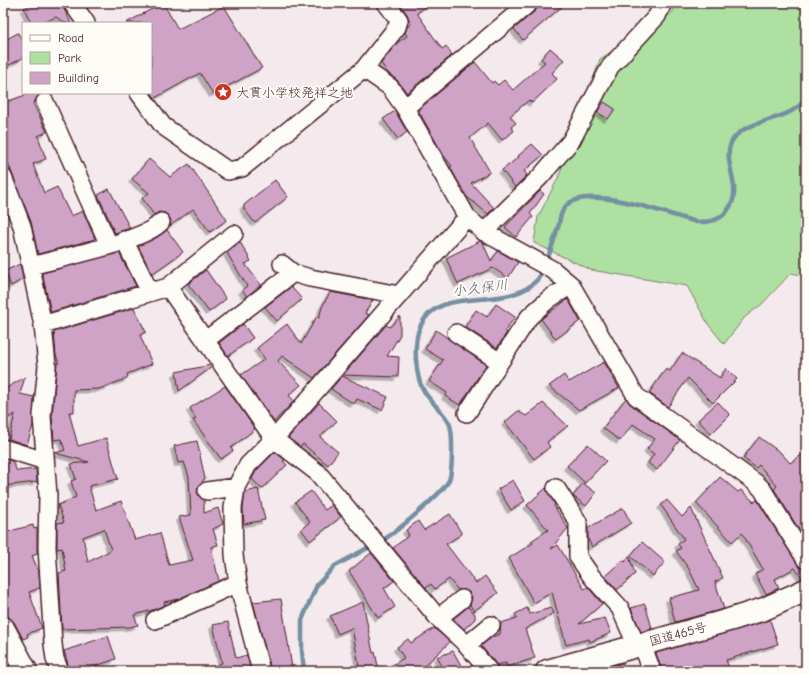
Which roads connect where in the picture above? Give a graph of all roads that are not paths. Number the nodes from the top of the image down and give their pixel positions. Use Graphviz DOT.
graph roads {
  1 [pos="72,3"];
  2 [pos="386,3"];
  3 [pos="529,3"];
  4 [pos="663,3"];
  5 [pos="85,22"];
  6 [pos="364,69"];
  7 [pos="140,94"];
  8 [pos="45,102"];
  9 [pos="405,108"];
  10 [pos="3,177"];
  11 [pos="468,217"];
  12 [pos="161,222"];
  13 [pos="484,232"];
  14 [pos="234,234"];
  15 [pos="116,243"];
  16 [pos="31,266"];
  17 [pos="571,285"];
  18 [pos="168,287"];
  19 [pos="150,292"];
  20 [pos="399,295"];
  21 [pos="43,325"];
  22 [pos="456,333"];
  23 [pos="206,340"];
  24 [pos="500,362"];
  25 [pos="467,412"];
  26 [pos="274,439"];
  27 [pos="3,448"];
  28 [pos="45,461"];
  29 [pos="236,487"];
  30 [pos="556,488"];
  31 [pos="207,491"];
  32 [pos="806,560"];
  33 [pos="238,583"];
  34 [pos="806,590"];
  35 [pos="462,600"];
  36 [pos="438,618"];
  37 [pos="155,620"];
  38 [pos="491,625"];
  39 [pos="3,628"];
  40 [pos="639,644"];
  41 [pos="467,645"];
  42 [pos="26,671"];
  43 [pos="60,671"];
  44 [pos="261,671"];
  45 [pos="489,671"];
  46 [pos="547,671"];
  47 [pos="652,671"];
  1 -- 5 [label="street"];
  2 -- 6 [label="street"];
  3 -- 9 [label="street"];
  4 -- 13 [label="street"];
  6 -- 7 [label="street"];
  6 -- 9 [label="street"];
  8 -- 15 [label="street"];
  9 -- 11 [label="street"];
  10 -- 16 [label="street"];
  11 -- 13 [label="street"];
  11 -- 20 [label="street"];
  12 -- 15 [label="street"];
  13 -- 17 [label="street"];
  14 -- 18 [label="street"];
  15 -- 16 [label="street"];
  15 -- 19 [label="street"];
  16 -- 21 [label="street"];
  17 -- 24 [label="street"];
  17 -- 32 [label="street"];
  18 -- 19 [label="street"];
  18 -- 23 [label="street"];
  19 -- 21 [label="street"];
  20 -- 23 [label="street"];
  20 -- 26 [label="street"];
  21 -- 28 [label="street"];
  22 -- 24 [label="street"];
  23 -- 26 [label="street"];
  24 -- 25 [label="street"];
  26 -- 29 [label="street"];
  26 -- 36 [label="street"];
  27 -- 28 [label="street"];
  28 -- 43 [label="street"];
  29 -- 31 [label="street"];
  29 -- 33 [label="street"];
  30 -- 40 [label="street"];
  33 -- 37 [label="street"];
  33 -- 44 [label="street"];
  34 -- 40 [label="highway, 国道465号"];
  35 -- 36 [label="street"];
  36 -- 41 [label="street"];
  38 -- 41 [label="street"];
  39 -- 42 [label="highway"];
  40 -- 46 [label="highway, 国道465号"];
  40 -- 47 [label="street"];
  41 -- 45 [label="street"];
}
